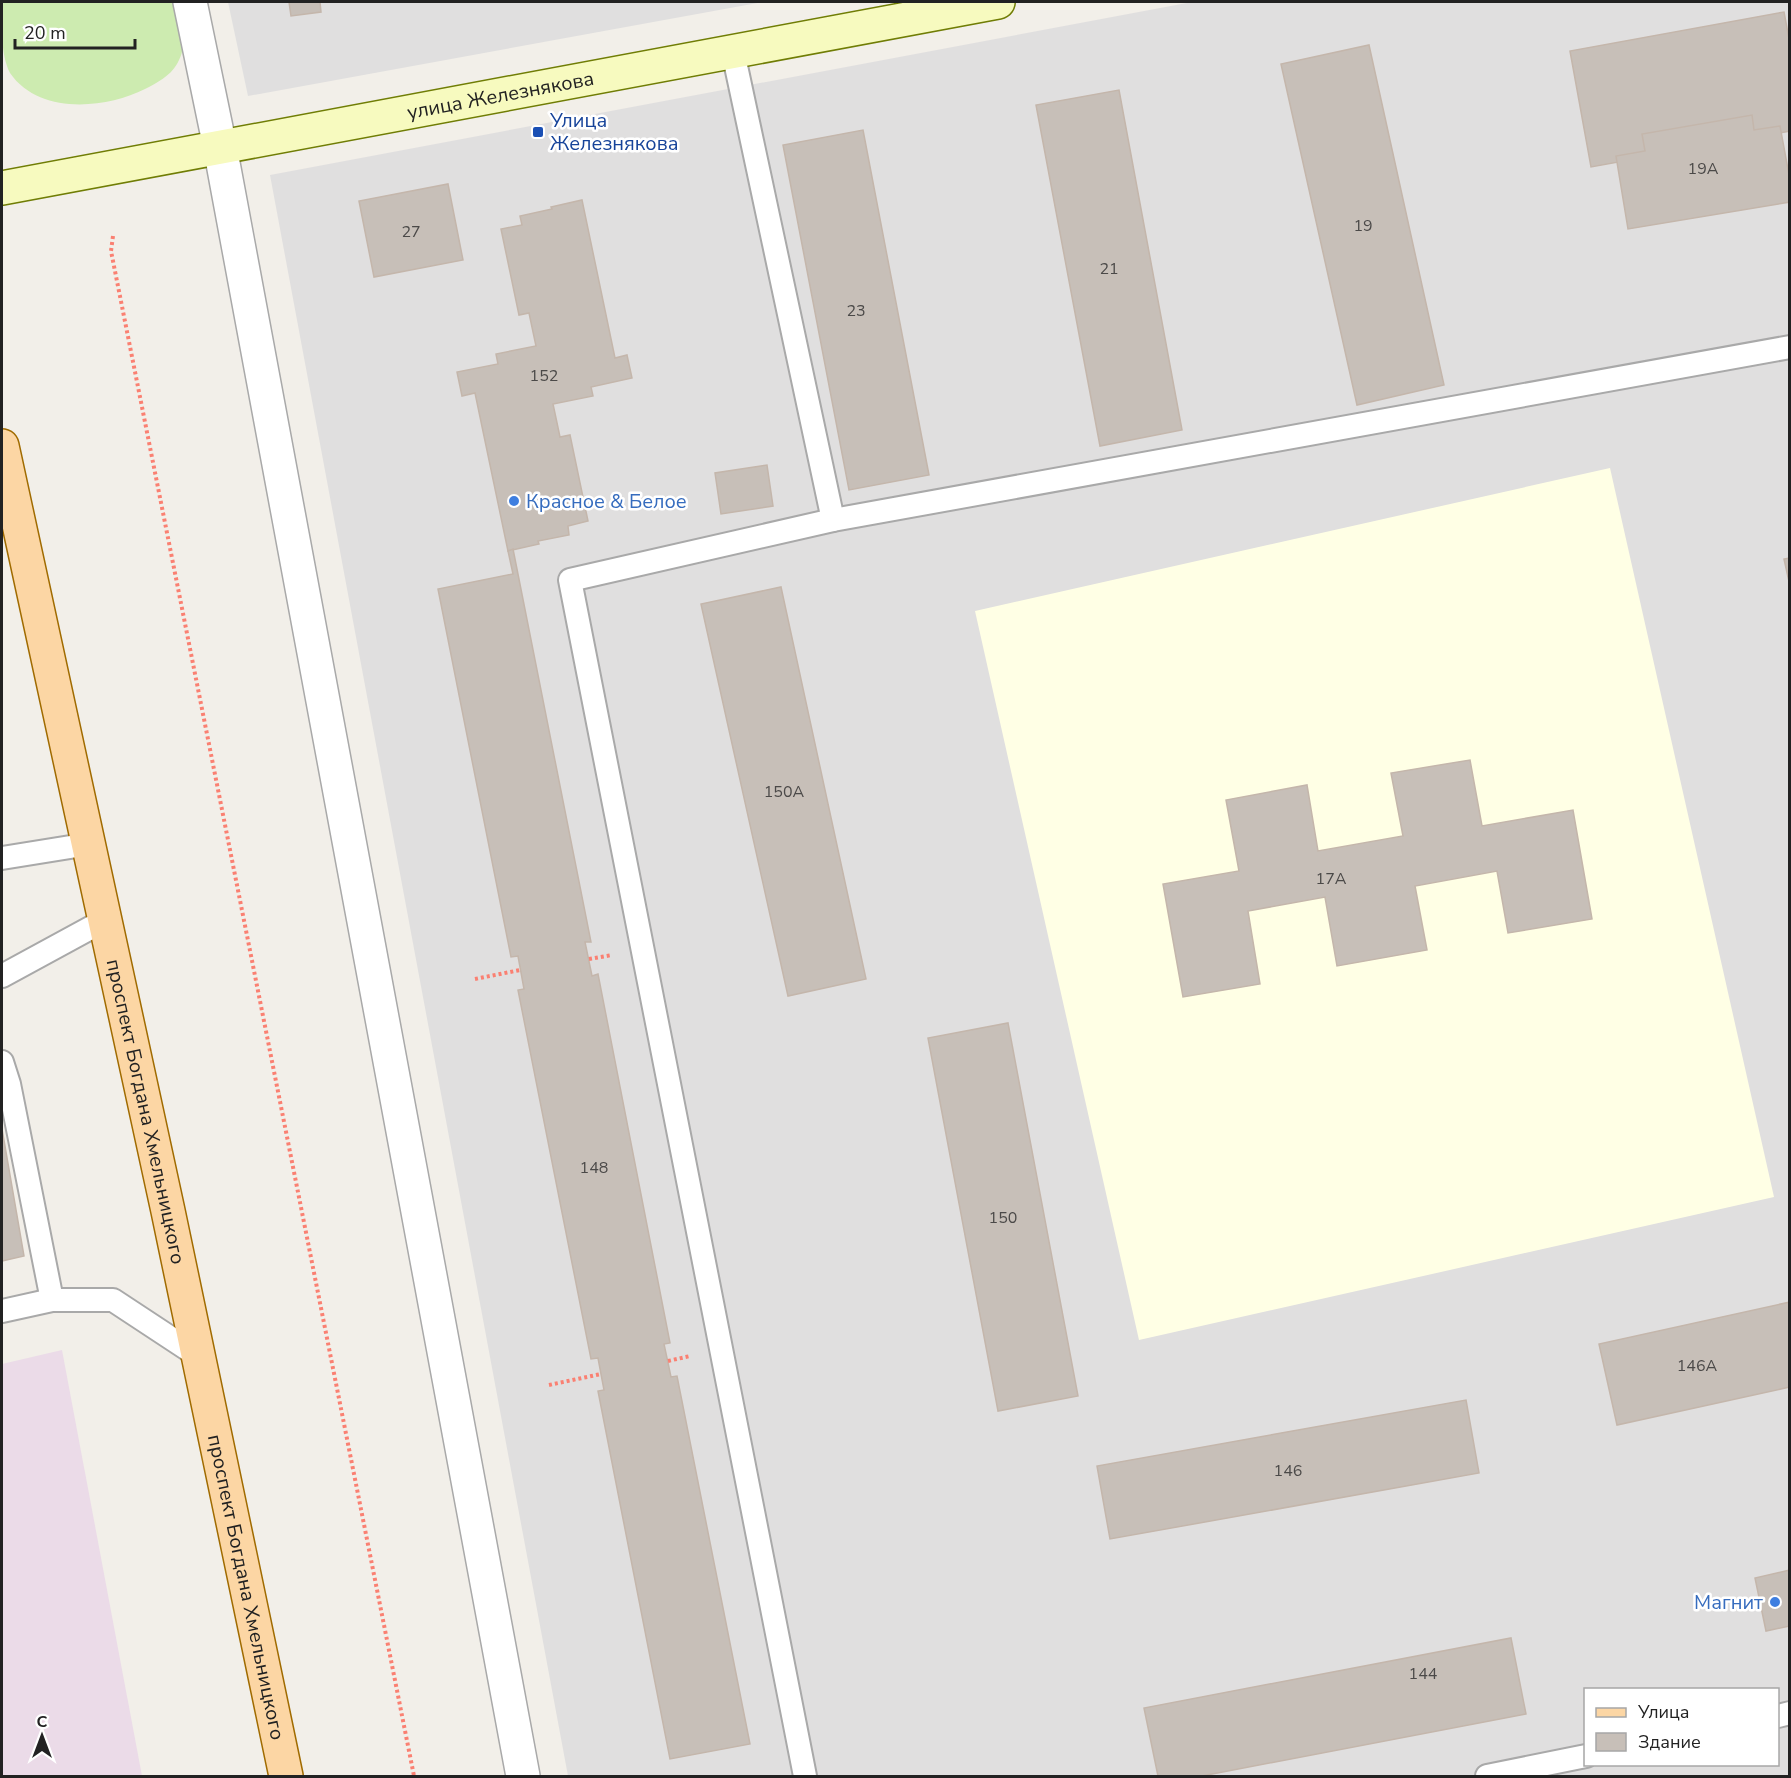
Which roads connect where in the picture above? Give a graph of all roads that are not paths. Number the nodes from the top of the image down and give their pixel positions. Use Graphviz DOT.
graph roads {
  1 [pos="190,2"];
  2 [pos="987,2"];
  3 [pos="733,52"];
  4 [pos="220,147"];
  5 [pos="2,188"];
  6 [pos="1790,347"];
  7 [pos="2,446"];
  8 [pos="833,520"];
  9 [pos="89,844"];
  10 [pos="2,858"];
  11 [pos="105,920"];
  12 [pos="2,976"];
  13 [pos="2,1062"];
  14 [pos="52,1300"];
  15 [pos="2,1311"];
  16 [pos="198,1356"];
  17 [pos="1584,1756"];
  18 [pos="286,1776"];
  19 [pos="523,1776"];
  20 [pos="805,1776"];
  21 [pos="1487,1776"];
  1 -- 4 [label="street"];
  2 -- 3 [label="street, улица Железнякова"];
  3 -- 4 [label="street, улица Железнякова"];
  3 -- 8 [label="lane"];
  4 -- 5 [label="street, улица Железнякова"];
  4 -- 19 [label="street"];
  6 -- 8 [label="lane"];
  7 -- 9 [label="main road, проспект Богдана Хмельницкого"];
  8 -- 20 [label="lane"];
  9 -- 10 [label="lane"];
  9 -- 11 [label="main road, проспект Богдана Хмельницкого"];
  11 -- 12 [label="lane"];
  11 -- 16 [label="main road, проспект Богдана Хмельницкого"];
  13 -- 14 [label="lane"];
  14 -- 15 [label="lane"];
  14 -- 16 [label="lane"];
  16 -- 18 [label="main road, проспект Богдана Хмельницкого"];
  17 -- 21 [label="lane"];
}
